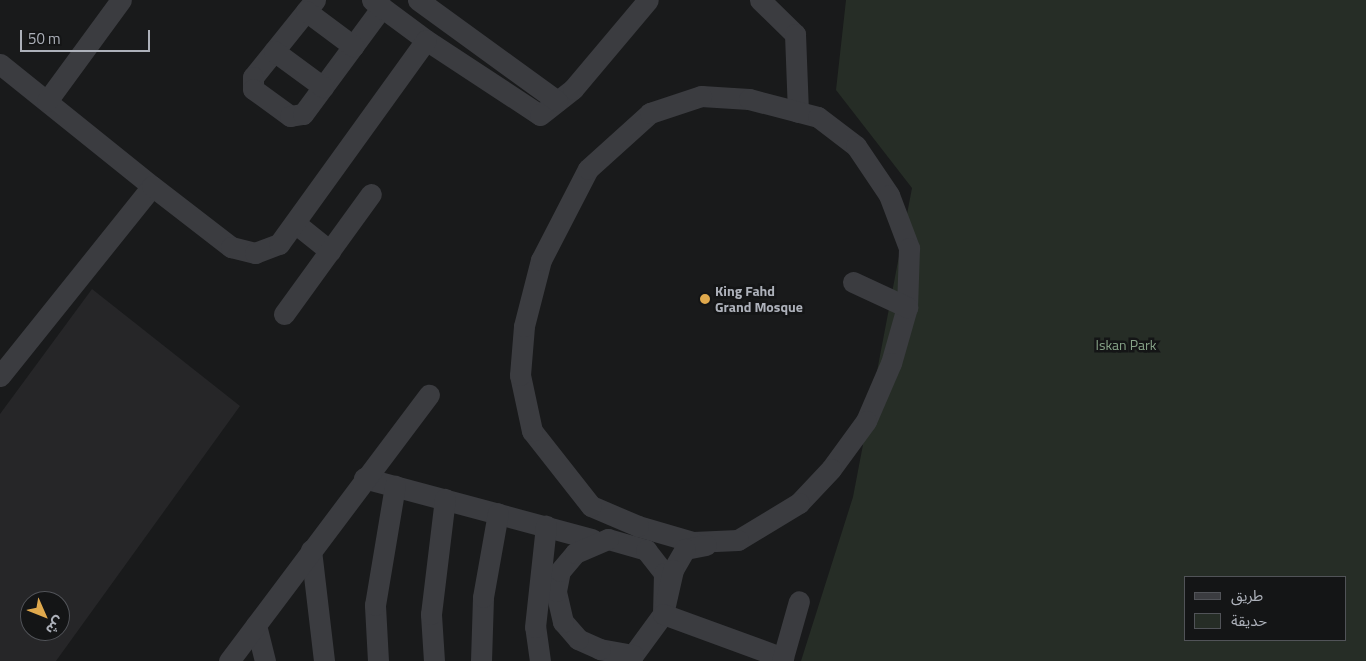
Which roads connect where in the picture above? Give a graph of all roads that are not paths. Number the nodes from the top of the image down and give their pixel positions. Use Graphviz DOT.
graph roads {
  1 [pos="120,0"];
  2 [pos="648,0"];
  3 [pos="424,2"];
  4 [pos="765,2"];
  5 [pos="377,4"];
  6 [pos="310,6"];
  7 [pos="426,40"];
  8 [pos="353,46"];
  9 [pos="274,51"];
  10 [pos="0,64"];
  11 [pos="323,87"];
  12 [pos="47,101"];
  13 [pos="557,101"];
  14 [pos="798,112"];
  15 [pos="152,186"];
  16 [pos="372,194"];
  17 [pos="295,223"];
  18 [pos="330,251"];
  19 [pos="853,282"];
  20 [pos="907,306"];
  21 [pos="284,314"];
  22 [pos="0,376"];
  23 [pos="429,395"];
  24 [pos="364,478"];
  25 [pos="394,486"];
  26 [pos="445,499"];
  27 [pos="591,506"];
  28 [pos="498,513"];
  29 [pos="546,526"];
  30 [pos="592,539"];
  31 [pos="725,541"];
  32 [pos="311,550"];
  33 [pos="576,553"];
  34 [pos="799,601"];
  35 [pos="663,614"];
  36 [pos="256,625"];
  37 [pos="578,639"];
  38 [pos="638,659"];
  39 [pos="782,659"];
  40 [pos="229,661"];
  41 [pos="264,661"];
  42 [pos="324,661"];
  43 [pos="378,661"];
  44 [pos="434,661"];
  45 [pos="481,661"];
  46 [pos="540,661"];
  47 [pos="579,661"];
  1 -- 12 [label="street"];
  2 -- 13 [label="street"];
  3 -- 13 [label="street"];
  4 -- 14 [label="street"];
  5 -- 7 [label="street"];
  5 -- 8 [label="street"];
  6 -- 8 [label="street"];
  6 -- 9 [label="street"];
  7 -- 13 [label="street"];
  7 -- 17 [label="street"];
  8 -- 11 [label="street"];
  9 -- 11 [label="street"];
  9 -- 11 [label="street"];
  10 -- 12 [label="street"];
  12 -- 15 [label="street"];
  14 -- 20 [label="street"];
  14 -- 27 [label="street"];
  15 -- 17 [label="street"];
  15 -- 22 [label="street"];
  16 -- 18 [label="street"];
  17 -- 18 [label="street"];
  18 -- 21 [label="street"];
  19 -- 20 [label="street"];
  20 -- 31 [label="street"];
  23 -- 24 [label="street"];
  24 -- 25 [label="street"];
  24 -- 32 [label="street"];
  25 -- 26 [label="street"];
  25 -- 43 [label="street"];
  26 -- 28 [label="street"];
  26 -- 44 [label="street"];
  27 -- 30 [label="street"];
  27 -- 31 [label="street"];
  28 -- 29 [label="street"];
  28 -- 45 [label="street"];
  29 -- 30 [label="street"];
  29 -- 46 [label="street"];
  30 -- 33 [label="street"];
  31 -- 35 [label="street"];
  32 -- 36 [label="street"];
  32 -- 42 [label="street"];
  33 -- 35 [label="street"];
  33 -- 37 [label="street"];
  34 -- 39 [label="street"];
  35 -- 38 [label="street"];
  35 -- 39 [label="street"];
  36 -- 40 [label="street"];
  36 -- 41 [label="street"];
  37 -- 38 [label="street"];
  37 -- 47 [label="street"];
}
